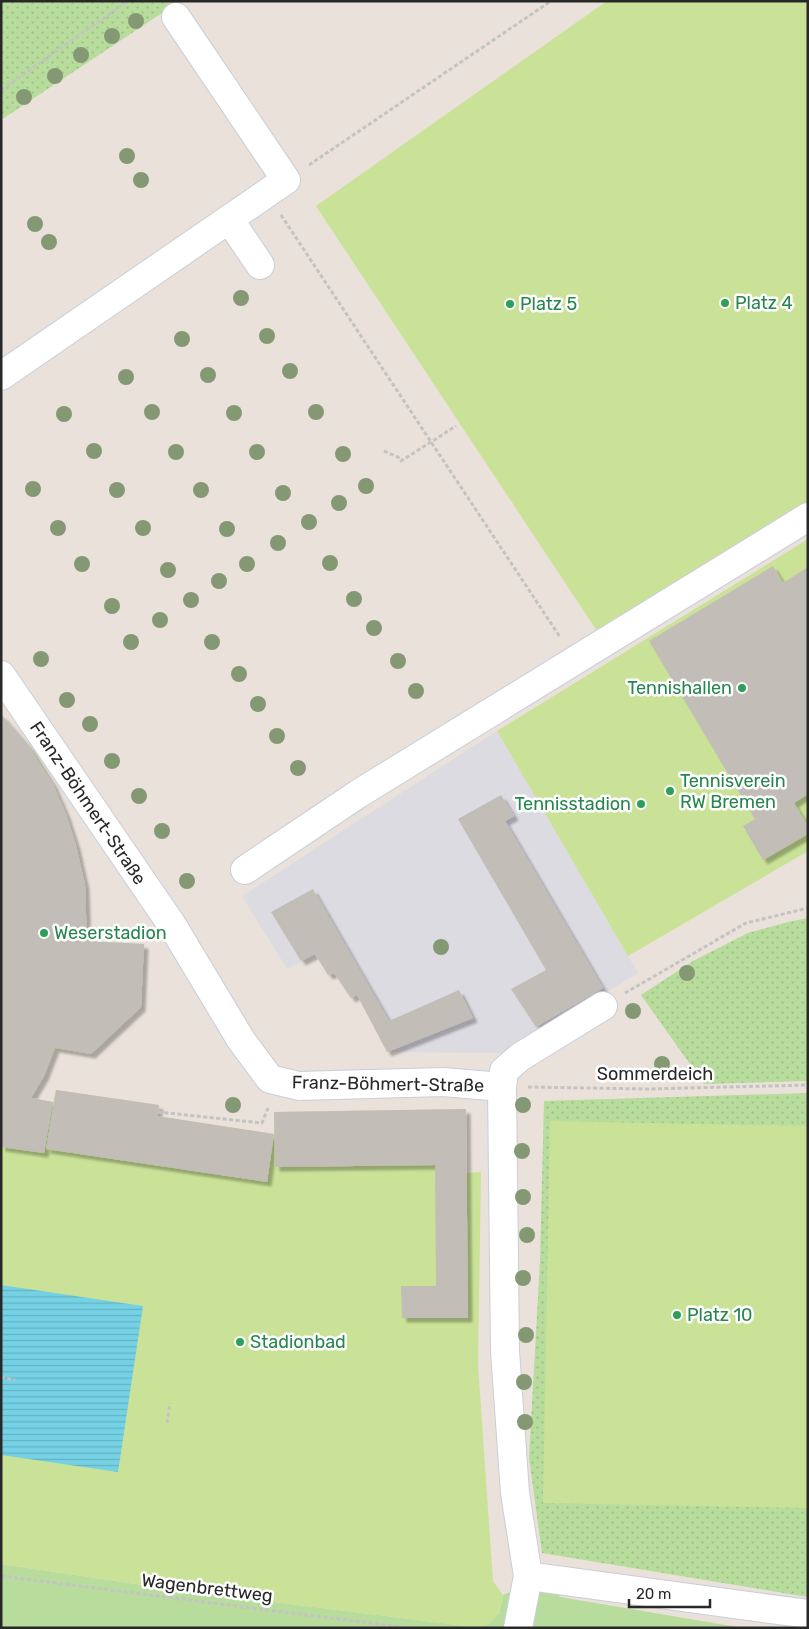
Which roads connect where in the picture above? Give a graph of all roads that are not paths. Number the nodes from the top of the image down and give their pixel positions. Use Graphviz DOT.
graph roads {
  1 [pos="176,17"];
  2 [pos="230,219"];
  3 [pos="260,265"];
  4 [pos="1,376"];
  5 [pos="808,517"];
  6 [pos="1,675"];
  7 [pos="245,870"];
  8 [pos="603,1006"];
  9 [pos="502,1087"];
  10 [pos="528,1576"];
  11 [pos="808,1614"];
  12 [pos="518,1628"];
  1 -- 2 [label="street"];
  2 -- 3 [label="street"];
  2 -- 4 [label="street"];
  5 -- 7 [label="street"];
  6 -- 9 [label="street, Franz-Böhmert-Straße"];
  8 -- 9 [label="street"];
  9 -- 10 [label="street, Franz-Böhmert-Straße"];
  10 -- 11 [label="street"];
  10 -- 12 [label="street, Franz-Böhmert-Straße"];
}
